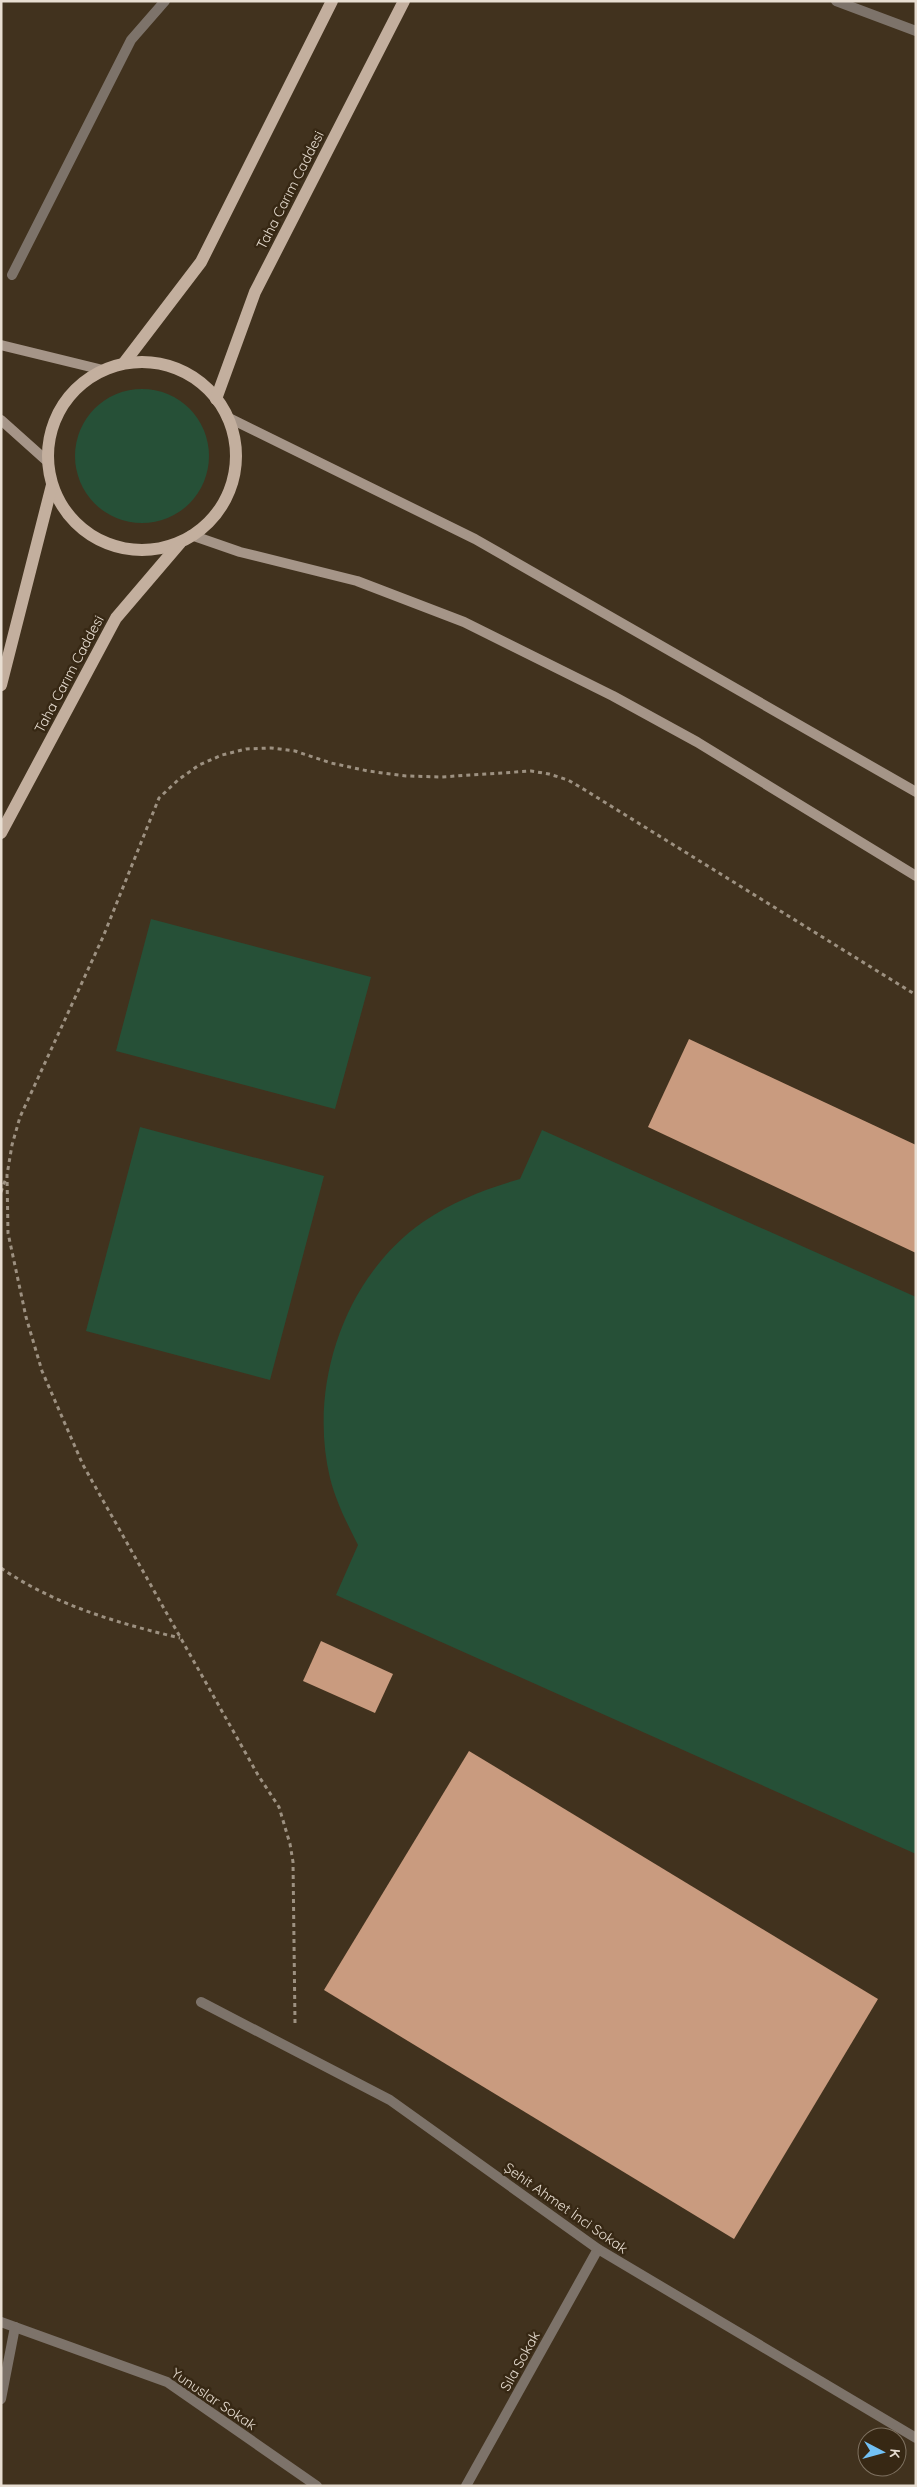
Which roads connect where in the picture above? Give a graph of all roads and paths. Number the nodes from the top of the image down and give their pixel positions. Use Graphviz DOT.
graph roads {
  1 [pos="166,1"];
  2 [pos="332,1"];
  3 [pos="404,1"];
  4 [pos="836,1"];
  5 [pos="916,31"];
  6 [pos="12,275"];
  7 [pos="1,344"];
  8 [pos="124,363"];
  9 [pos="103,370"];
  10 [pos="216,399"];
  11 [pos="226,417"];
  12 [pos="1,420"];
  13 [pos="48,462"];
  14 [pos="52,484"];
  15 [pos="186,538"];
  16 [pos="1,685"];
  17 [pos="916,792"];
  18 [pos="1,833"];
  19 [pos="916,876"];
  20 [pos="916,995"];
  21 [pos="7,1175"];
  22 [pos="1,1192"];
  23 [pos="1,1568"];
  24 [pos="181,1638"];
  25 [pos="201,2002"];
  26 [pos="295,2051"];
  27 [pos="598,2249"];
  28 [pos="1,2322"];
  29 [pos="15,2326"];
  30 [pos="1,2399"];
  31 [pos="916,2438"];
  32 [pos="317,2486"];
  33 [pos="466,2486"];
  1 -- 6 [label="street"];
  2 -- 8 [label="main road"];
  3 -- 10 [label="main road, Taha Carım Caddesi"];
  4 -- 5 [label="street"];
  7 -- 9 [label="street"];
  8 -- 9 [label="main road"];
  8 -- 10 [label="main road"];
  9 -- 13 [label="main road"];
  10 -- 11 [label="main road"];
  11 -- 15 [label="main road"];
  11 -- 17 [label="street"];
  12 -- 13 [label="street"];
  13 -- 14 [label="main road"];
  14 -- 15 [label="main road"];
  14 -- 16 [label="main road"];
  15 -- 18 [label="main road, Taha Carım Caddesi"];
  15 -- 19 [label="street"];
  20 -- 21 [label="path"];
  21 -- 22 [label="path"];
  21 -- 24 [label="path"];
  23 -- 24 [label="path"];
  24 -- 26 [label="path"];
  25 -- 26 [label="street, Şehit Ahmet İnci Sokak"];
  26 -- 27 [label="street, Şehit Ahmet İnci Sokak"];
  27 -- 31 [label="street, Şehit Ahmet İnci Sokak"];
  27 -- 33 [label="street, Sıla Sokak"];
  28 -- 29 [label="street, Yunuslar Sokak"];
  29 -- 30 [label="street"];
  29 -- 32 [label="street, Yunuslar Sokak"];
}
